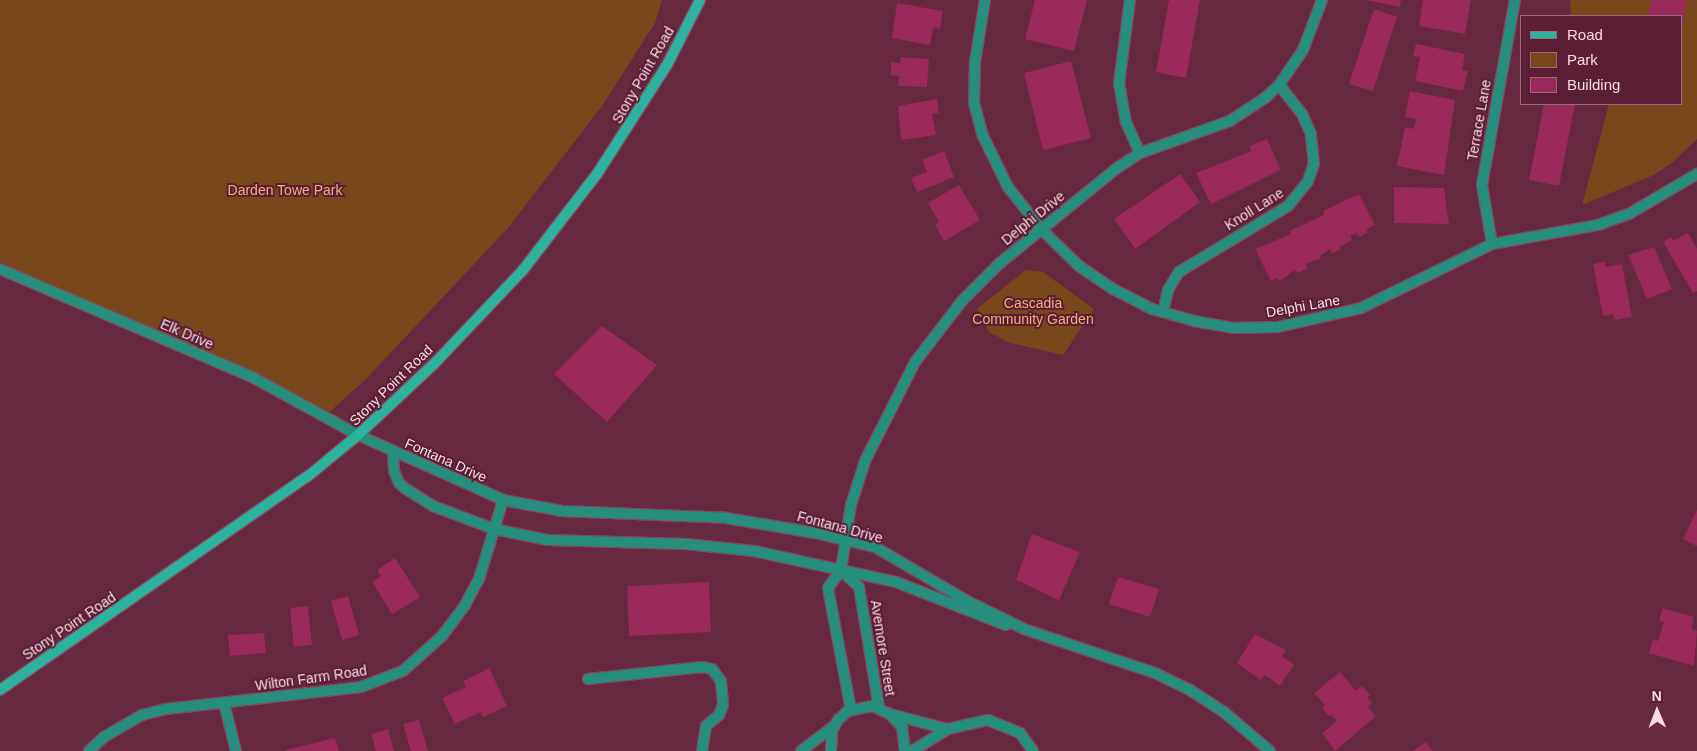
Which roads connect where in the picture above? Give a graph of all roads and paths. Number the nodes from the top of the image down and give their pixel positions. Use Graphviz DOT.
graph roads {
  1 [pos="700,0"];
  2 [pos="985,0"];
  3 [pos="1130,0"];
  4 [pos="1322,0"];
  5 [pos="1515,0"];
  6 [pos="1279,85"];
  7 [pos="1140,153"];
  8 [pos="1697,174"];
  9 [pos="1041,229"];
  10 [pos="1492,244"];
  11 [pos="0,269"];
  12 [pos="1163,312"];
  13 [pos="358,436"];
  14 [pos="393,451"];
  15 [pos="503,500"];
  16 [pos="494,529"];
  17 [pos="845,540"];
  18 [pos="841,570"];
  19 [pos="1024,629"];
  20 [pos="588,679"];
  21 [pos="0,690"];
  22 [pos="224,702"];
  23 [pos="879,708"];
  24 [pos="850,710"];
  25 [pos="890,714"];
  26 [pos="836,723"];
  27 [pos="948,729"];
  28 [pos="89,751"];
  29 [pos="236,751"];
  30 [pos="702,751"];
  31 [pos="801,751"];
  32 [pos="831,751"];
  33 [pos="905,751"];
  34 [pos="912,751"];
  35 [pos="1033,751"];
  36 [pos="1270,751"];
  1 -- 13 [label="main road, Stony Point Road"];
  2 -- 9 [label="street, Delphi Lane"];
  3 -- 7 [label="street"];
  4 -- 6 [label="street, Delphi Drive"];
  5 -- 10 [label="street, Terrace Lane"];
  6 -- 7 [label="street, Delphi Drive"];
  6 -- 12 [label="street, Knoll Lane"];
  7 -- 9 [label="street, Delphi Drive"];
  8 -- 10 [label="street, Delphi Lane"];
  9 -- 12 [label="street, Delphi Lane"];
  9 -- 17 [label="street, Delphi Drive"];
  10 -- 12 [label="street, Delphi Lane"];
  11 -- 13 [label="street, Elk Drive"];
  13 -- 14 [label="street, Elk Drive"];
  13 -- 21 [label="main road, Stony Point Road"];
  14 -- 15 [label="street, Fontana Drive"];
  14 -- 16 [label="street"];
  15 -- 16 [label="street, Wilton Farm Road"];
  15 -- 17 [label="street, Fontana Drive"];
  16 -- 18 [label="street"];
  16 -- 22 [label="street, Wilton Farm Road"];
  17 -- 18 [label="street"];
  17 -- 19 [label="street, Fontana Drive"];
  18 -- 19 [label="street"];
  18 -- 23 [label="street, Avemore Street"];
  18 -- 24 [label="street"];
  19 -- 36 [label="street, Fontana Drive"];
  20 -- 30 [label="street"];
  22 -- 28 [label="street, Wilton Farm Road"];
  22 -- 29 [label="street"];
  23 -- 24 [label="street"];
  23 -- 25 [label="street"];
  24 -- 26 [label="street"];
  25 -- 27 [label="street"];
  25 -- 33 [label="street"];
  26 -- 31 [label="street"];
  26 -- 32 [label="street"];
  27 -- 34 [label="street"];
  27 -- 35 [label="street"];
}
